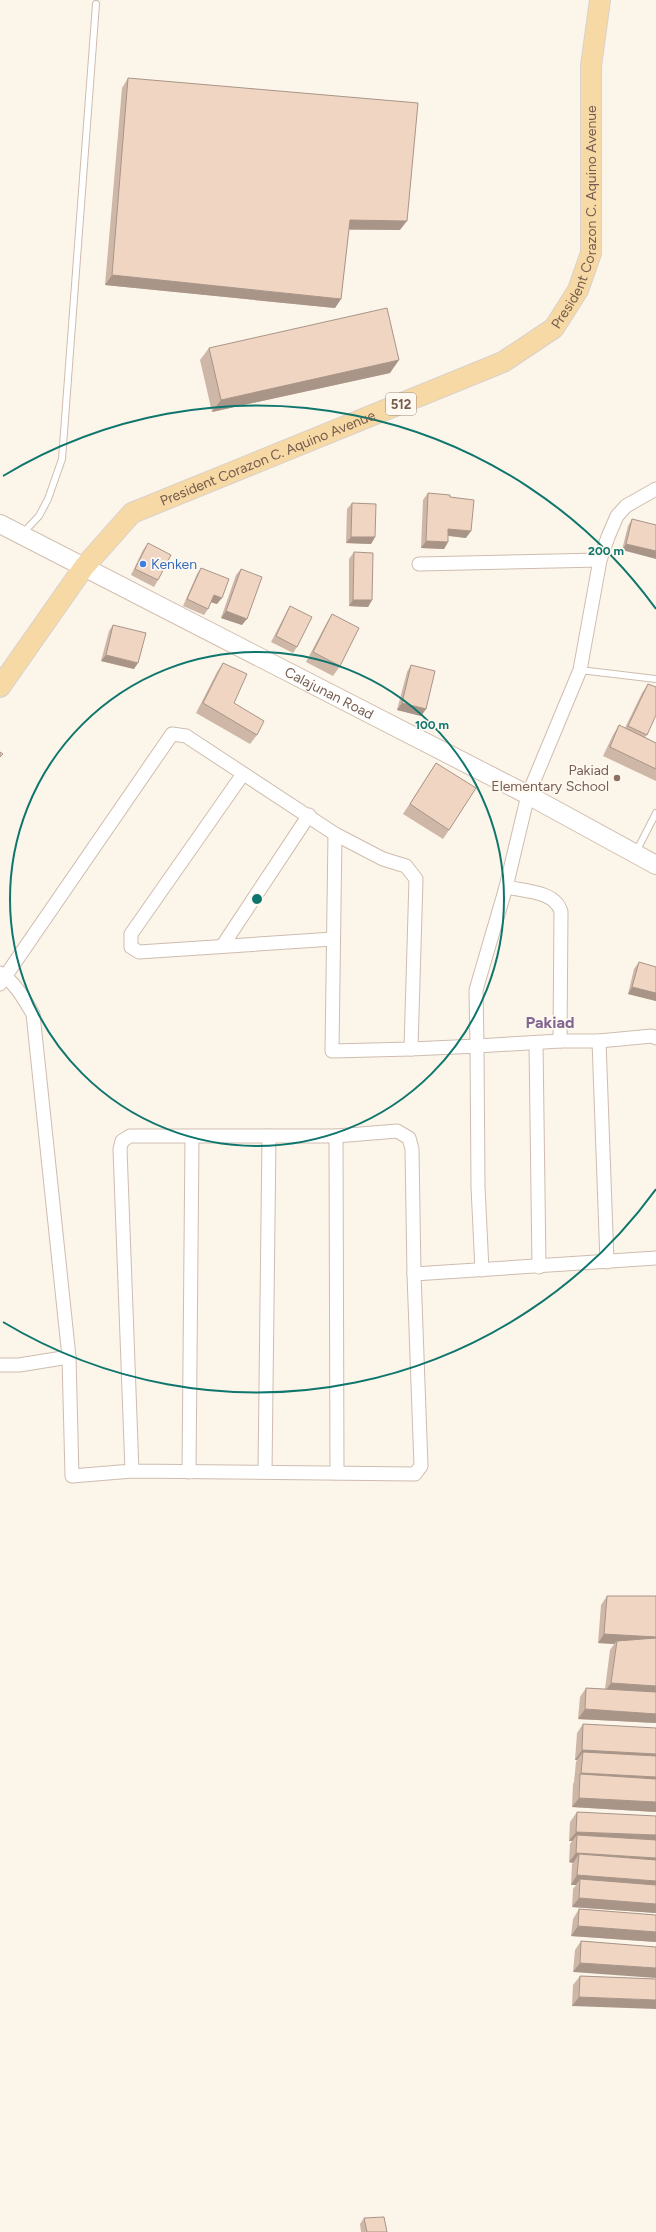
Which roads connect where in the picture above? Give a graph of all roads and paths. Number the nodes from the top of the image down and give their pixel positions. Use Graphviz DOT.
graph roads {
  1 [pos="600,0"];
  2 [pos="96,4"];
  3 [pos="656,489"];
  4 [pos="0,524"];
  5 [pos="22,534"];
  6 [pos="600,560"];
  7 [pos="419,564"];
  8 [pos="84,567"];
  9 [pos="580,670"];
  10 [pos="656,679"];
  11 [pos="0,687"];
  12 [pos="242,774"];
  13 [pos="528,795"];
  14 [pos="656,813"];
  15 [pos="309,816"];
  16 [pos="335,834"];
  17 [pos="635,854"];
  18 [pos="656,865"];
  19 [pos="506,887"];
  20 [pos="333,939"];
  21 [pos="222,945"];
  22 [pos="2,978"];
  23 [pos="656,1038"];
  24 [pos="560,1041"];
  25 [pos="599,1041"];
  26 [pos="536,1043"];
  27 [pos="477,1046"];
  28 [pos="411,1049"];
  29 [pos="269,1136"];
  30 [pos="336,1136"];
  31 [pos="192,1137"];
  32 [pos="656,1258"];
  33 [pos="607,1262"];
  34 [pos="539,1267"];
  35 [pos="482,1270"];
  36 [pos="414,1274"];
  37 [pos="69,1358"];
  38 [pos="0,1365"];
  39 [pos="132,1471"];
  40 [pos="189,1472"];
  41 [pos="265,1472"];
  42 [pos="337,1473"];
  1 -- 8 [label="main road, President Corazon C. Aquino Avenue / 512"];
  2 -- 5 [label="lane"];
  3 -- 6 [label="street"];
  4 -- 5 [label="main road, Calajunan Road"];
  5 -- 8 [label="main road, Calajunan Road"];
  6 -- 7 [label="street"];
  6 -- 9 [label="street"];
  8 -- 11 [label="main road, President Corazon C. Aquino Avenue / 512"];
  8 -- 13 [label="main road, Calajunan Road"];
  9 -- 10 [label="lane"];
  9 -- 13 [label="street"];
  12 -- 15 [label="street"];
  12 -- 21 [label="street"];
  12 -- 22 [label="street"];
  13 -- 17 [label="main road, Calajunan Road"];
  13 -- 19 [label="street"];
  14 -- 17 [label="lane"];
  15 -- 16 [label="street"];
  15 -- 21 [label="street"];
  16 -- 20 [label="street"];
  16 -- 28 [label="street"];
  17 -- 18 [label="main road, Calajunan Road"];
  19 -- 24 [label="street"];
  19 -- 27 [label="street"];
  20 -- 21 [label="street"];
  20 -- 28 [label="street"];
  22 -- 37 [label="street"];
  23 -- 25 [label="street"];
  24 -- 25 [label="street"];
  24 -- 26 [label="street"];
  25 -- 33 [label="street"];
  26 -- 27 [label="street"];
  26 -- 34 [label="street"];
  27 -- 28 [label="street"];
  27 -- 35 [label="street"];
  29 -- 30 [label="street"];
  29 -- 31 [label="street"];
  29 -- 41 [label="street"];
  30 -- 36 [label="street"];
  30 -- 42 [label="street"];
  31 -- 39 [label="street"];
  31 -- 40 [label="street"];
  32 -- 33 [label="street"];
  33 -- 34 [label="street"];
  34 -- 35 [label="street"];
  35 -- 36 [label="street"];
  36 -- 42 [label="street"];
  37 -- 38 [label="street"];
  37 -- 39 [label="street"];
  39 -- 40 [label="street"];
  40 -- 41 [label="street"];
  41 -- 42 [label="street"];
}
